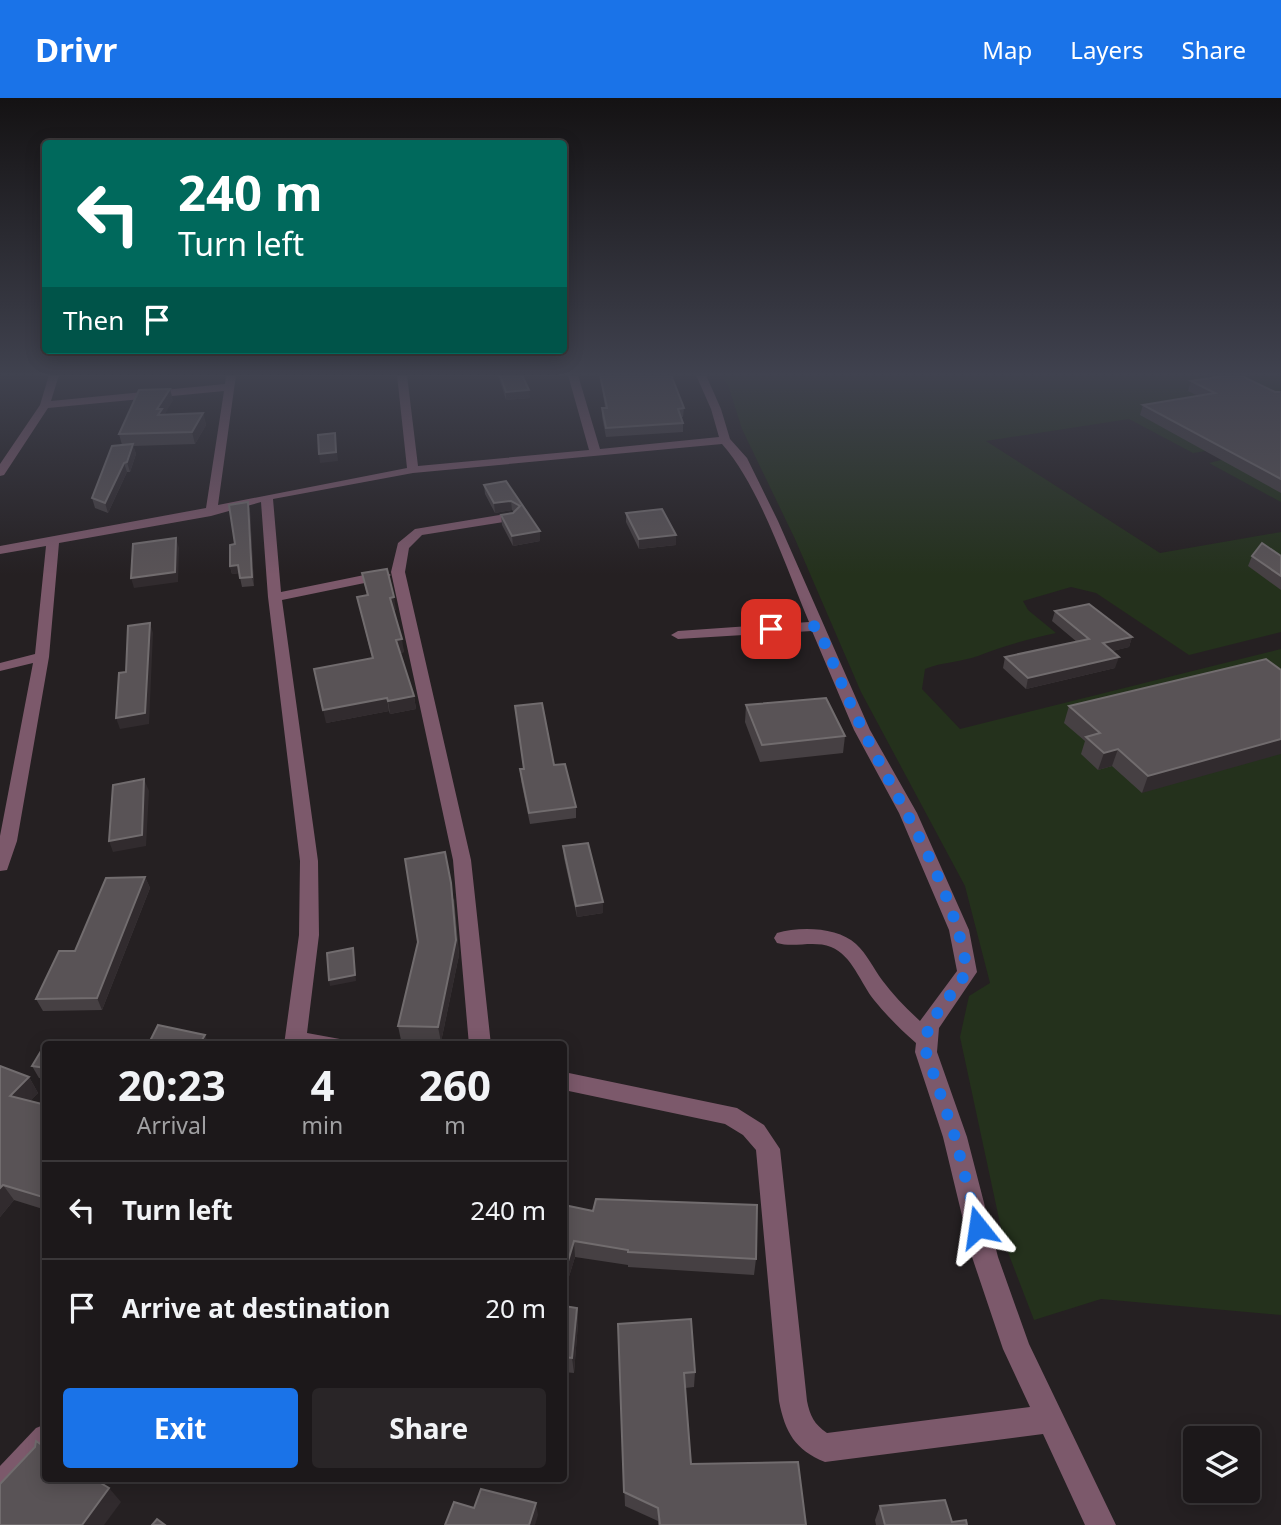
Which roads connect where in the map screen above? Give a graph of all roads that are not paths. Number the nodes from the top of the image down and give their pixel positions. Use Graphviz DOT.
graph roads {
  1 [pos="21,442"];
  2 [pos="221,442"];
  3 [pos="410,442"];
  4 [pos="592,442"];
  5 [pos="706,442"];
  6 [pos="726,442"];
  7 [pos="595,451"];
  8 [pos="413,470"];
  9 [pos="0,473"];
  10 [pos="267,498"];
  11 [pos="211,512"];
  12 [pos="512,517"];
  13 [pos="53,542"];
  14 [pos="0,550"];
  15 [pos="398,572"];
  16 [pos="275,597"];
  17 [pos="817,626"];
  18 [pos="678,635"];
  19 [pos="42,657"];
  20 [pos="0,667"];
  21 [pos="0,865"];
  22 [pos="784,937"];
  23 [pos="927,1040"];
  24 [pos="296,1041"];
  25 [pos="480,1041"];
  26 [pos="567,1082"];
  27 [pos="1050,1419"];
  28 [pos="42,1442"];
  29 [pos="0,1488"];
  30 [pos="1101,1525"];
  1 -- 9 [label="street"];
  2 -- 11 [label="street"];
  3 -- 8 [label="street"];
  4 -- 7 [label="street"];
  5 -- 7 [label="street"];
  6 -- 17 [label="street"];
  7 -- 8 [label="street"];
  8 -- 10 [label="street"];
  10 -- 11 [label="street"];
  10 -- 16 [label="street"];
  11 -- 13 [label="street"];
  12 -- 15 [label="street"];
  13 -- 14 [label="street"];
  13 -- 19 [label="street"];
  15 -- 16 [label="street"];
  15 -- 25 [label="street"];
  16 -- 24 [label="street"];
  17 -- 18 [label="street"];
  17 -- 23 [label="street"];
  19 -- 20 [label="street"];
  19 -- 21 [label="street"];
  22 -- 23 [label="street"];
  23 -- 27 [label="street"];
  26 -- 27 [label="street"];
  27 -- 30 [label="street"];
  28 -- 29 [label="street"];
}
